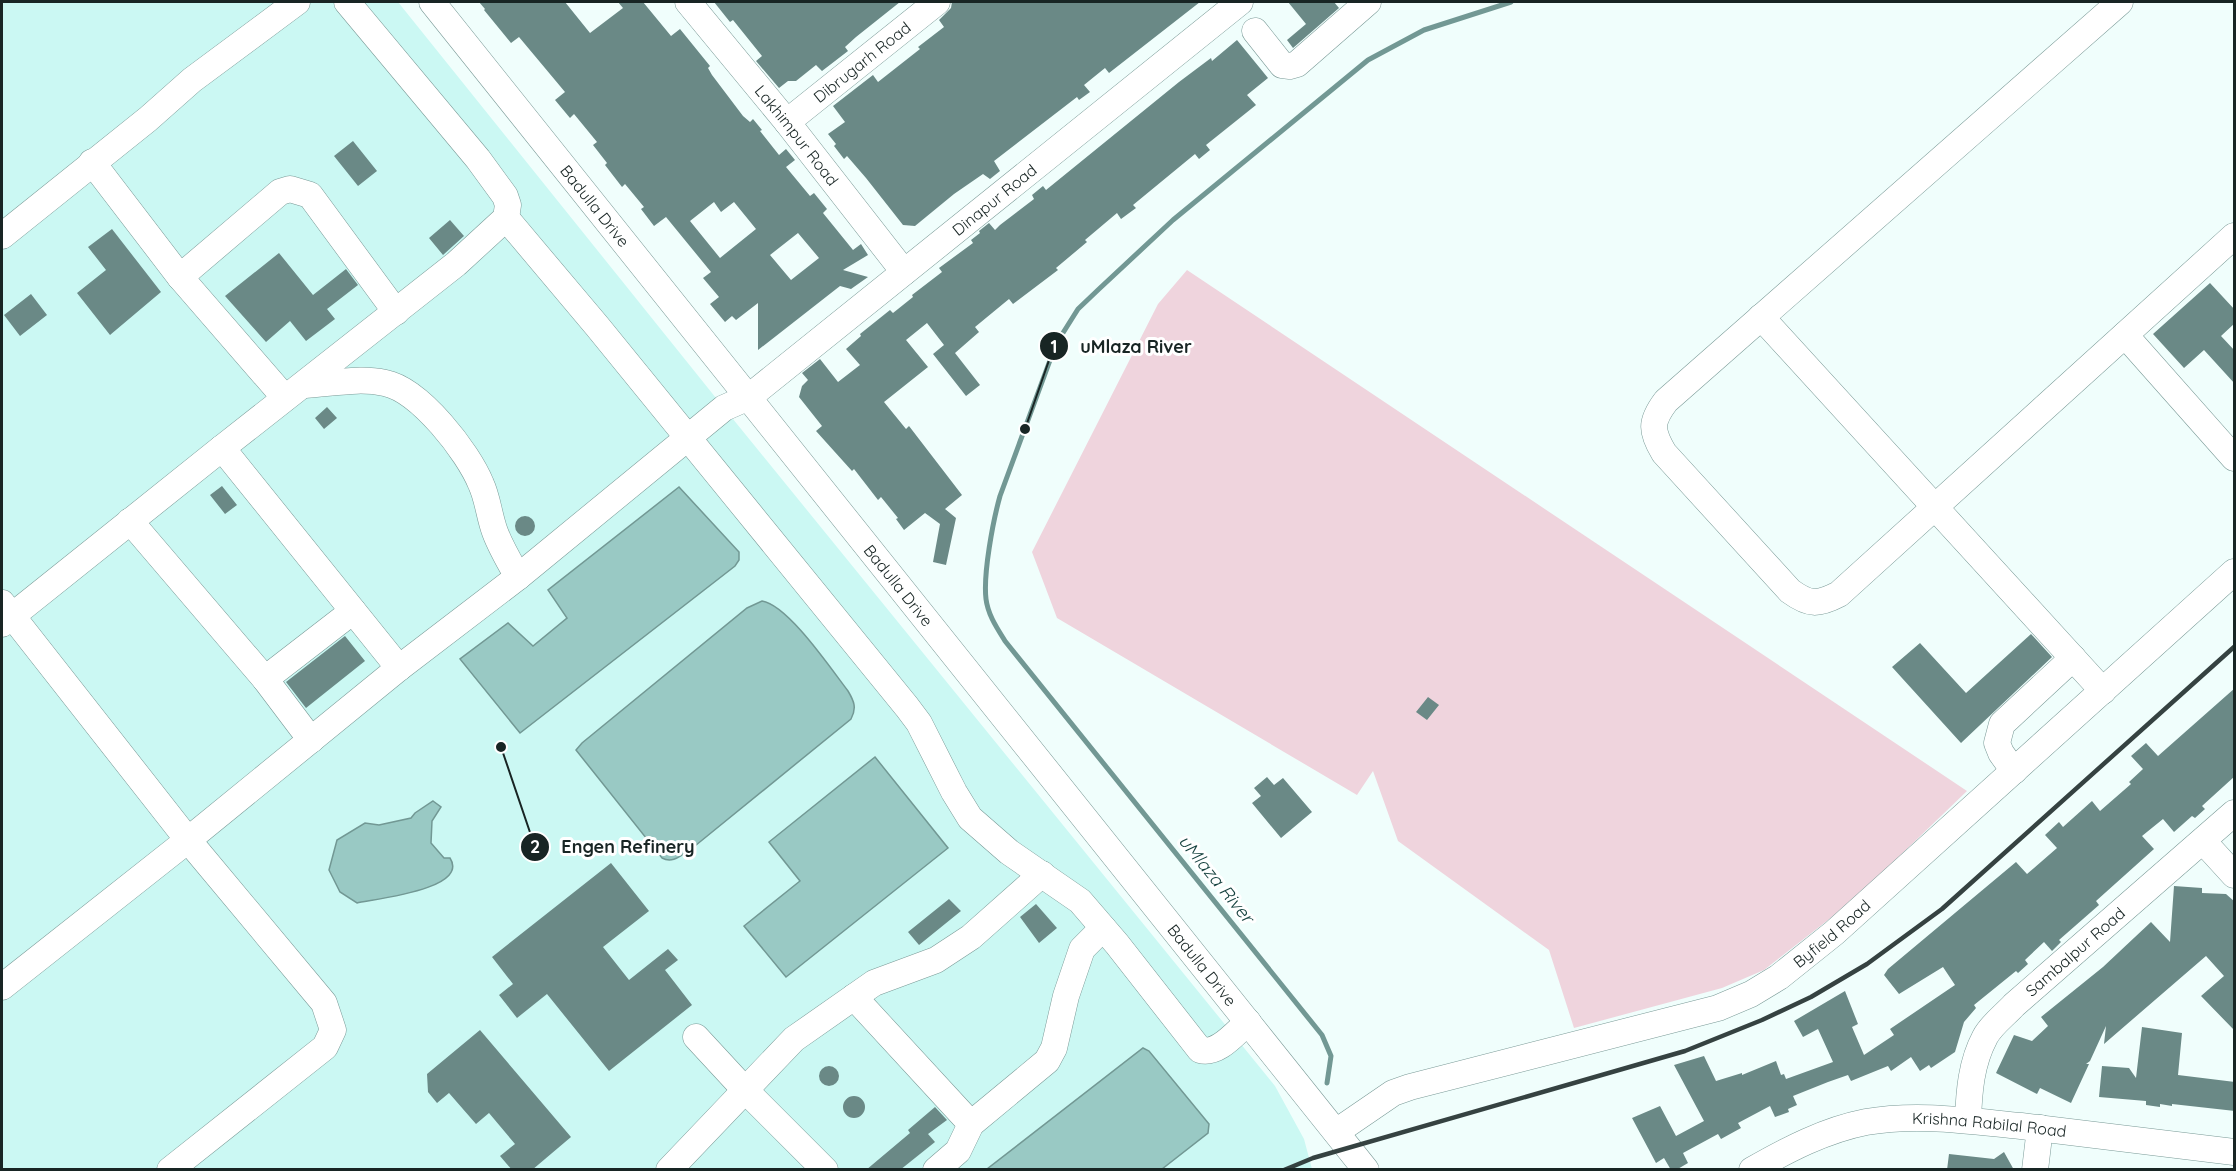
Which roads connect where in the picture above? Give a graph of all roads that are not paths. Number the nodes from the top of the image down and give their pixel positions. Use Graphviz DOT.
graph roads {
  1 [pos="297,2"];
  2 [pos="347,2"];
  3 [pos="432,2"];
  4 [pos="688,2"];
  5 [pos="1240,2"];
  6 [pos="1368,2"];
  7 [pos="2121,2"];
  8 [pos="930,4"];
  9 [pos="1255,31"];
  10 [pos="787,122"];
  11 [pos="92,162"];
  12 [pos="506,218"];
  13 [pos="2,236"];
  14 [pos="2235,236"];
  15 [pos="904,272"];
  16 [pos="180,278"];
  17 [pos="396,312"];
  18 [pos="1761,317"];
  19 [pos="2125,335"];
  20 [pos="294,392"];
  21 [pos="749,397"];
  22 [pos="686,438"];
  23 [pos="222,448"];
  24 [pos="2235,458"];
  25 [pos="1935,507"];
  26 [pos="130,521"];
  27 [pos="2235,572"];
  28 [pos="518,578"];
  29 [pos="353,611"];
  30 [pos="5,614"];
  31 [pos="2073,658"];
  32 [pos="399,668"];
  33 [pos="265,679"];
  34 [pos="2103,691"];
  35 [pos="311,740"];
  36 [pos="2014,771"];
  37 [pos="2235,813"];
  38 [pos="188,840"];
  39 [pos="2203,841"];
  40 [pos="1042,874"];
  41 [pos="2235,875"];
  42 [pos="1103,928"];
  43 [pos="2,987"];
  44 [pos="854,997"];
  45 [pos="1248,1022"];
  46 [pos="696,1037"];
  47 [pos="745,1090"];
  48 [pos="1968,1120"];
  49 [pos="971,1124"];
  50 [pos="2040,1128"];
  51 [pos="1336,1132"];
  52 [pos="2235,1152"];
  53 [pos="170,1170"];
  54 [pos="669,1170"];
  55 [pos="825,1170"];
  56 [pos="936,1170"];
  57 [pos="1366,1170"];
  58 [pos="1752,1170"];
  59 [pos="2035,1170"];
  1 -- 11 [label="street"];
  2 -- 12 [label="street"];
  3 -- 21 [label="street, Badulla Drive"];
  4 -- 10 [label="street, Lakhimpur Road"];
  5 -- 15 [label="street, Dinapur Road"];
  6 -- 9 [label="street"];
  7 -- 18 [label="street"];
  8 -- 10 [label="street, Dibrugarh Road"];
  10 -- 15 [label="street, Lakhimpur Road"];
  11 -- 13 [label="street"];
  11 -- 16 [label="street"];
  12 -- 17 [label="street"];
  12 -- 22 [label="street"];
  14 -- 19 [label="street"];
  15 -- 21 [label="street, Dinapur Road"];
  16 -- 17 [label="street"];
  16 -- 20 [label="street"];
  17 -- 20 [label="street"];
  18 -- 25 [label="street"];
  18 -- 25 [label="street"];
  19 -- 24 [label="street"];
  19 -- 25 [label="street"];
  20 -- 23 [label="street"];
  20 -- 28 [label="street"];
  21 -- 22 [label="street, Dinapur Road"];
  21 -- 45 [label="street, Badulla Drive"];
  22 -- 28 [label="street, Dinapur Road"];
  22 -- 40 [label="street"];
  23 -- 26 [label="street"];
  23 -- 29 [label="street"];
  25 -- 31 [label="street"];
  26 -- 30 [label="street"];
  26 -- 33 [label="street"];
  27 -- 34 [label="street, Byfield Road"];
  28 -- 32 [label="street, Dinapur Road"];
  29 -- 32 [label="street"];
  29 -- 33 [label="street"];
  30 -- 38 [label="street"];
  31 -- 34 [label="street"];
  31 -- 36 [label="street"];
  32 -- 35 [label="street, Dinapur Road"];
  33 -- 35 [label="street"];
  34 -- 36 [label="street, Byfield Road"];
  35 -- 38 [label="street, Dinapur Road"];
  36 -- 51 [label="street, Byfield Road"];
  37 -- 39 [label="street, Sambalpur Road"];
  38 -- 43 [label="street, Dinapur Road"];
  38 -- 53 [label="street"];
  39 -- 41 [label="street"];
  39 -- 48 [label="street, Sambalpur Road"];
  40 -- 42 [label="street"];
  40 -- 44 [label="street"];
  42 -- 45 [label="street"];
  42 -- 49 [label="street"];
  44 -- 47 [label="street"];
  44 -- 49 [label="street"];
  45 -- 51 [label="street, Badulla Drive"];
  46 -- 47 [label="street"];
  47 -- 54 [label="street"];
  47 -- 55 [label="street"];
  48 -- 50 [label="street, Krishna Rabilal Road"];
  48 -- 58 [label="street, Krishna Rabilal Road"];
  49 -- 56 [label="street"];
  50 -- 52 [label="street, Krishna Rabilal Road"];
  50 -- 59 [label="street"];
  51 -- 57 [label="street, Badulla Drive"];
}
